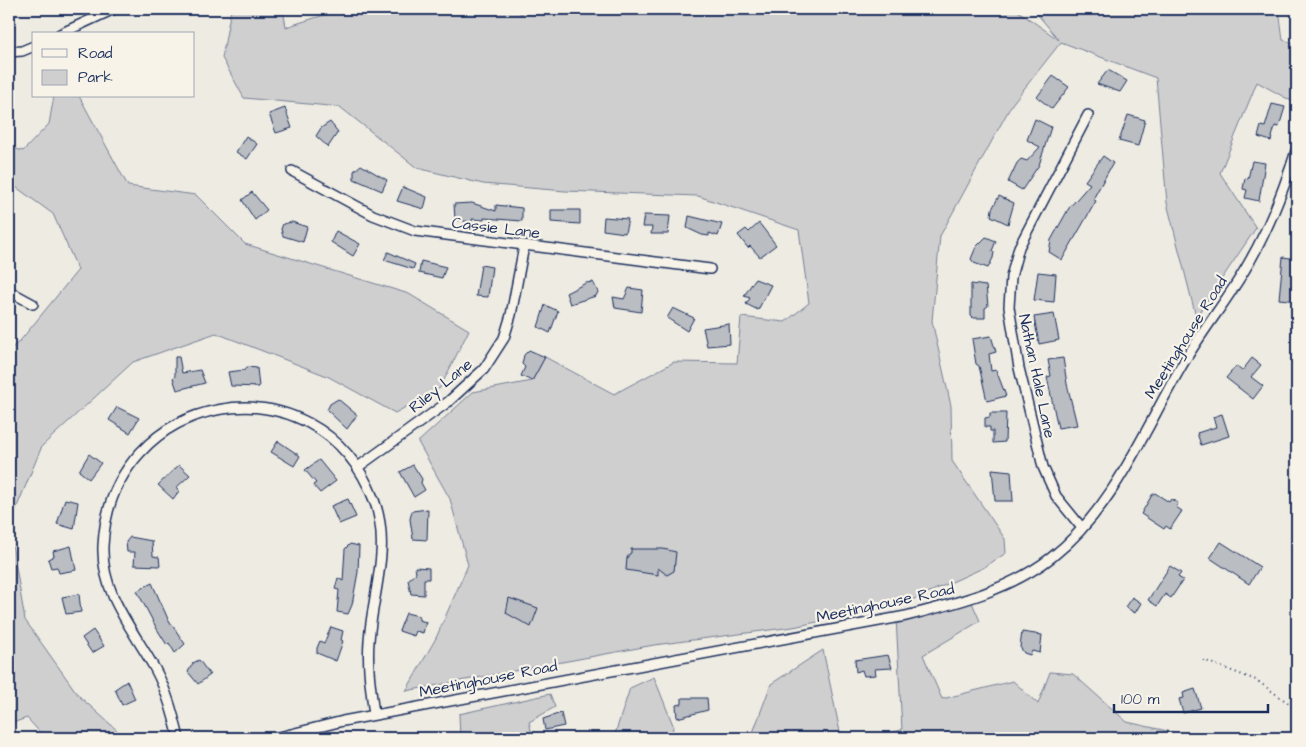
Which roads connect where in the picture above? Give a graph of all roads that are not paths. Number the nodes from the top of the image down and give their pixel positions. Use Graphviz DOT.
graph roads {
  1 [pos="114,9"];
  2 [pos="64,32"];
  3 [pos="32,47"];
  4 [pos="9,52"];
  5 [pos="1088,115"];
  6 [pos="1297,148"];
  7 [pos="292,171"];
  8 [pos="524,246"];
  9 [pos="710,268"];
  10 [pos="9,291"];
  11 [pos="33,304"];
  12 [pos="358,467"];
  13 [pos="1082,528"];
  14 [pos="374,715"];
  15 [pos="179,738"];
  16 [pos="275,738"];
  1 -- 2 [label="street"];
  3 -- 4 [label="street"];
  5 -- 13 [label="street, Nathan Hale Lane"];
  6 -- 13 [label="street, Meetinghouse Road"];
  7 -- 8 [label="street, Cassie Lane"];
  8 -- 9 [label="street, Cassie Lane"];
  8 -- 12 [label="street, Riley Lane"];
  10 -- 11 [label="street"];
  12 -- 14 [label="street"];
  12 -- 15 [label="street"];
  13 -- 14 [label="street, Meetinghouse Road"];
  14 -- 16 [label="street, Meetinghouse Road"];
}
